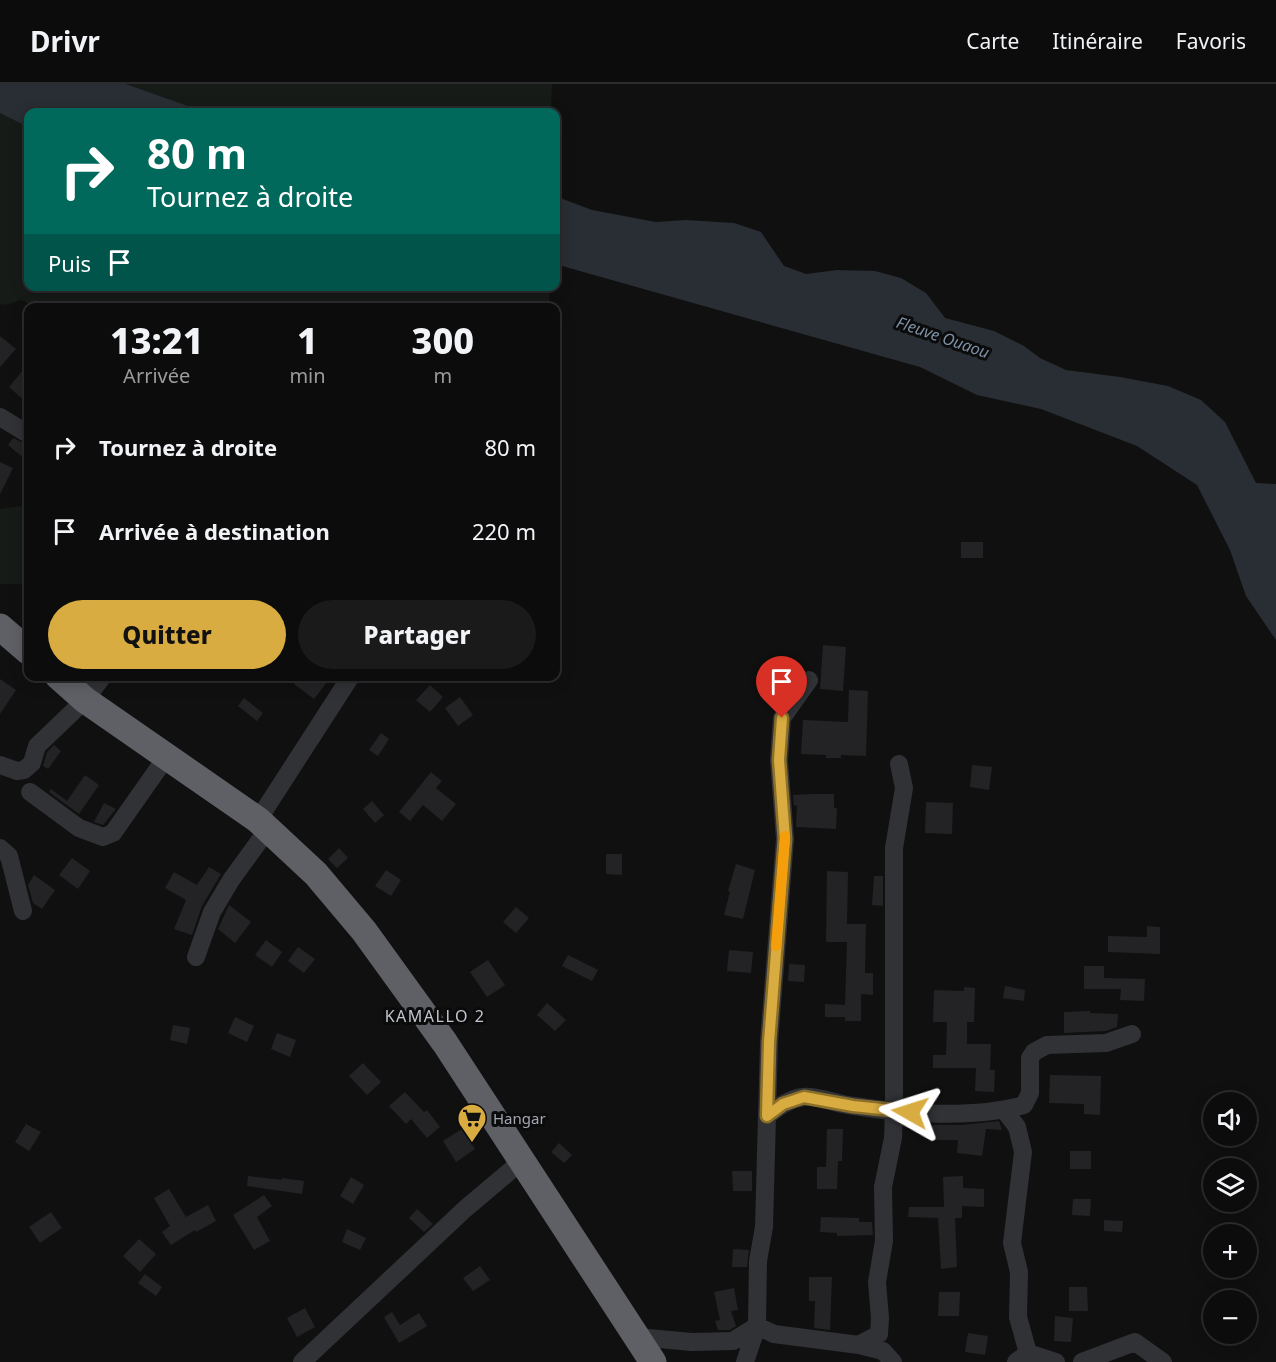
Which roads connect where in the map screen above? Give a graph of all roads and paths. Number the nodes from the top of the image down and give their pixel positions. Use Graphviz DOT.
graph roads {
  1 [pos="0,417"];
  2 [pos="24,432"];
  3 [pos="0,627"];
  4 [pos="24,648"];
  5 [pos="809,680"];
  6 [pos="64,681"];
  7 [pos="99,681"];
  8 [pos="344,681"];
  9 [pos="85,699"];
  10 [pos="167,756"];
  11 [pos="899,764"];
  12 [pos="0,765"];
  13 [pos="30,792"];
  14 [pos="263,825"];
  15 [pos="0,848"];
  16 [pos="23,911"];
  17 [pos="196,957"];
  18 [pos="1132,1034"];
  19 [pos="894,1110"];
  20 [pos="1005,1111"];
  21 [pos="767,1116"];
  22 [pos="522,1161"];
  23 [pos="757,1326"];
  24 [pos="637,1337"];
  25 [pos="885,1349"];
  26 [pos="1022,1358"];
  27 [pos="302,1362"];
  28 [pos="653,1362"];
  29 [pos="745,1362"];
  30 [pos="1056,1362"];
  31 [pos="1082,1362"];
  32 [pos="1163,1362"];
  1 -- 2 [label="street"];
  3 -- 4 [label="highway"];
  5 -- 21 [label="street"];
  6 -- 9 [label="highway"];
  7 -- 9 [label="street"];
  8 -- 14 [label="street"];
  9 -- 10 [label="highway"];
  9 -- 12 [label="street"];
  10 -- 13 [label="street"];
  10 -- 14 [label="highway"];
  11 -- 19 [label="street"];
  14 -- 17 [label="street"];
  14 -- 22 [label="highway"];
  15 -- 16 [label="street"];
  18 -- 20 [label="street"];
  19 -- 20 [label="street"];
  19 -- 21 [label="street"];
  19 -- 25 [label="street"];
  20 -- 26 [label="street"];
  21 -- 23 [label="street"];
  22 -- 24 [label="highway"];
  22 -- 27 [label="street"];
  23 -- 24 [label="street"];
  23 -- 25 [label="street"];
  23 -- 29 [label="street"];
  24 -- 28 [label="highway"];
  26 -- 30 [label="street"];
  31 -- 32 [label="street"];
}
